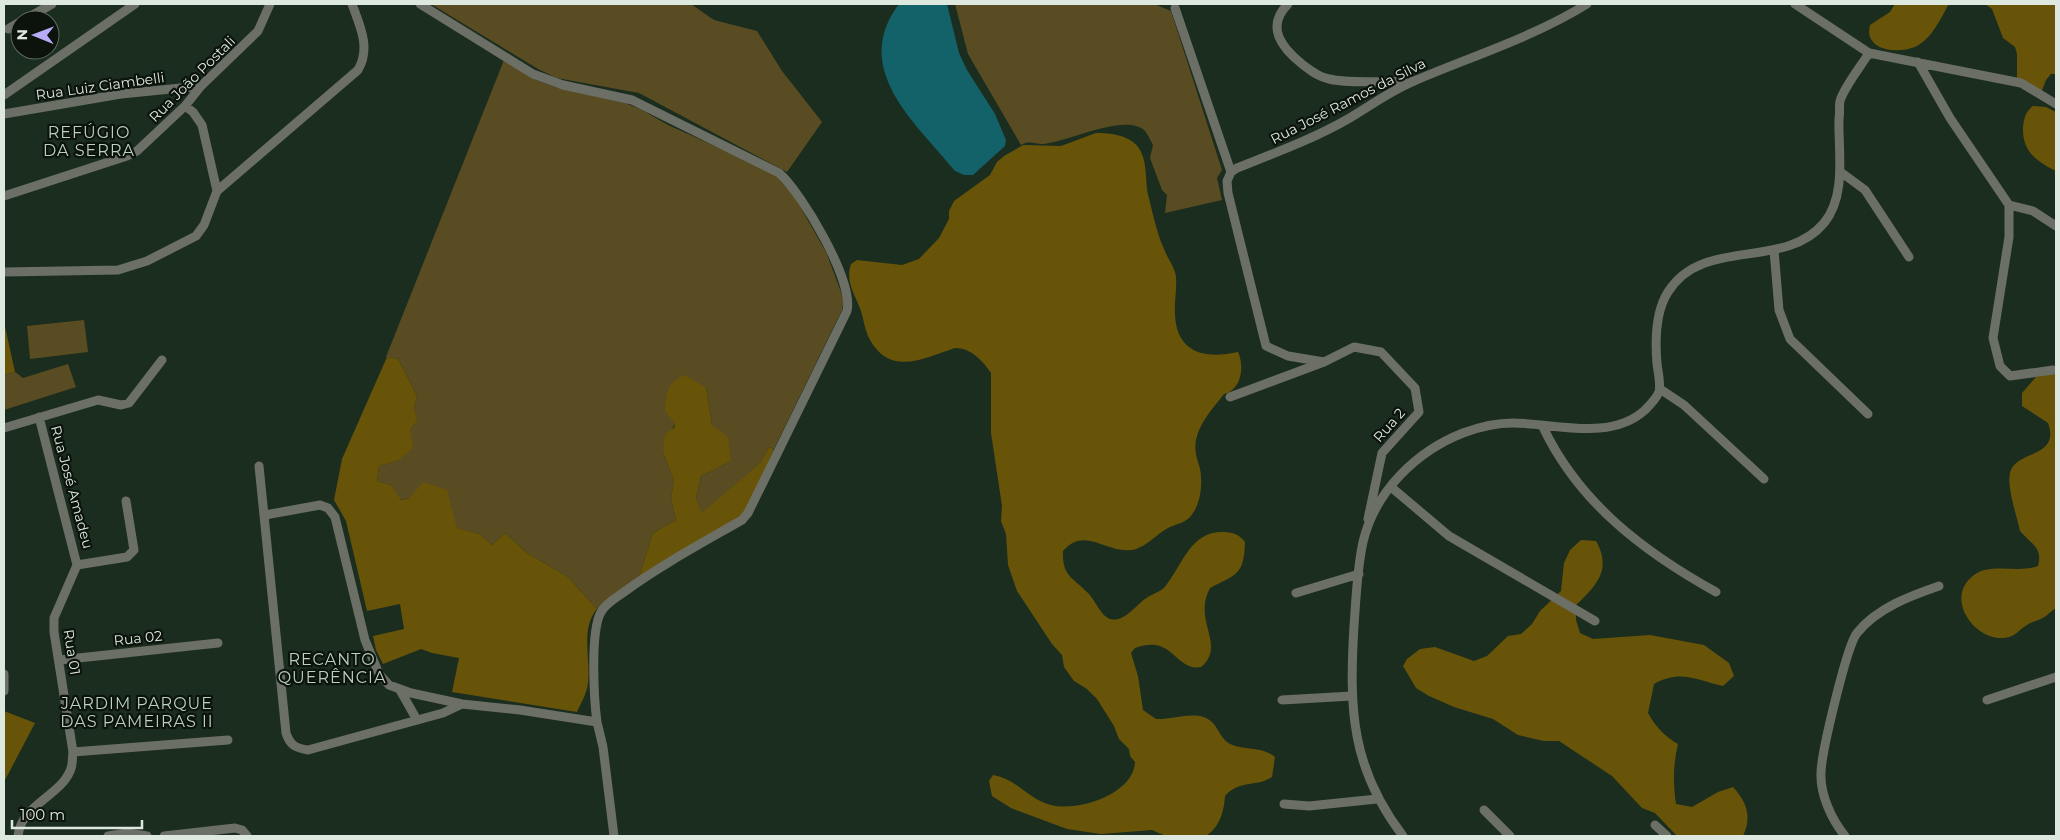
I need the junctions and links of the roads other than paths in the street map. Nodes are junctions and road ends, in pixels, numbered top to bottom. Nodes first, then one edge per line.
1 (135, 4) edge
2 (270, 4) edge
3 (352, 4) edge
4 (420, 4) edge
5 (1288, 4) edge
6 (1587, 4) edge
7 (1795, 4) edge
8 (1176, 8) dead end
9 (1869, 52) junction
10 (1918, 62) junction
11 (1412, 81) junction
12 (201, 86) junction
13 (4, 95) edge
14 (2056, 104) edge
15 (185, 106) junction
16 (4, 114) edge
17 (1231, 172) junction
18 (1842, 173) junction
19 (217, 191) junction
20 (4, 196) edge
21 (2009, 205) junction
22 (2056, 226) edge
23 (1774, 250) junction
24 (1909, 257) dead end
25 (4, 272) edge
26 (162, 360) dead end
27 (1324, 362) junction
28 (2053, 370) dead end
29 (1660, 389) junction
30 (1230, 397) dead end
31 (1868, 414) dead end
32 (39, 417) junction
33 (1543, 426) junction
34 (4, 428) edge
35 (259, 466) dead end
36 (1764, 479) dead end
37 (1390, 487) junction
38 (126, 501) dead end
39 (264, 515) junction
40 (1363, 540) junction
41 (78, 564) junction
42 (1359, 574) junction
43 (1939, 586) dead end
44 (1716, 592) dead end
45 (1296, 594) dead end
46 (1595, 621) dead end
47 (218, 642) dead end
48 (60, 660) junction
49 (4, 674) edge
50 (2056, 677) edge
51 (4, 690) edge
52 (400, 690) junction
53 (1352, 696) junction
54 (1282, 700) dead end
55 (1987, 700) dead end
56 (462, 704) junction
57 (417, 720) junction
58 (597, 722) junction
59 (228, 740) dead end
60 (73, 752) junction
61 (1377, 799) junction
62 (1284, 804) dead end
63 (1484, 810) dead end
64 (1655, 825) dead end
65 (18, 836) edge
66 (108, 836) edge
67 (147, 836) edge
68 (164, 836) edge
69 (247, 836) edge
70 (614, 836) edge
71 (1403, 836) edge
72 (1510, 836) edge
73 (1667, 836) edge
74 (1845, 836) edge

1 - 13 street
2 - 12 street, Rua João Postali
3 - 19 street
4 - 58 street
5 - 11 street
6 - 11 street, Rua José Ramos da Silva
7 - 9 street
8 - 17 street
9 - 10 street
9 - 18 street
10 - 14 street
10 - 21 street
11 - 17 street, Rua José Ramos da Silva
12 - 15 street, Rua João Postali
12 - 16 street, Rua Luiz Ciambelli
15 - 19 street
15 - 20 street, Rua João Postali
17 - 27 street
18 - 23 street
18 - 24 street
19 - 25 street
21 - 22 street
21 - 28 street
23 - 29 street
23 - 31 street
26 - 32 street
27 - 30 street, Rua 2
27 - 40 street, Rua 2
29 - 33 street
29 - 36 street
32 - 34 street
32 - 41 street, Rua José Amadeu
33 - 37 street
33 - 44 street
35 - 39 street
37 - 40 street
37 - 46 street
38 - 41 street
39 - 52 street
39 - 57 street
40 - 42 street
41 - 48 street, Rua 01
42 - 45 street
42 - 53 street
43 - 74 street
47 - 48 street, Rua 02
48 - 60 street, Rua 01
49 - 51 street
50 - 55 street
52 - 56 street
52 - 57 street
53 - 54 street
53 - 61 street
56 - 57 street
56 - 58 street
58 - 70 street
59 - 60 street
60 - 65 street, Rua 01
61 - 62 street
61 - 71 street
63 - 72 street
64 - 73 street
66 - 67 street
68 - 69 street

